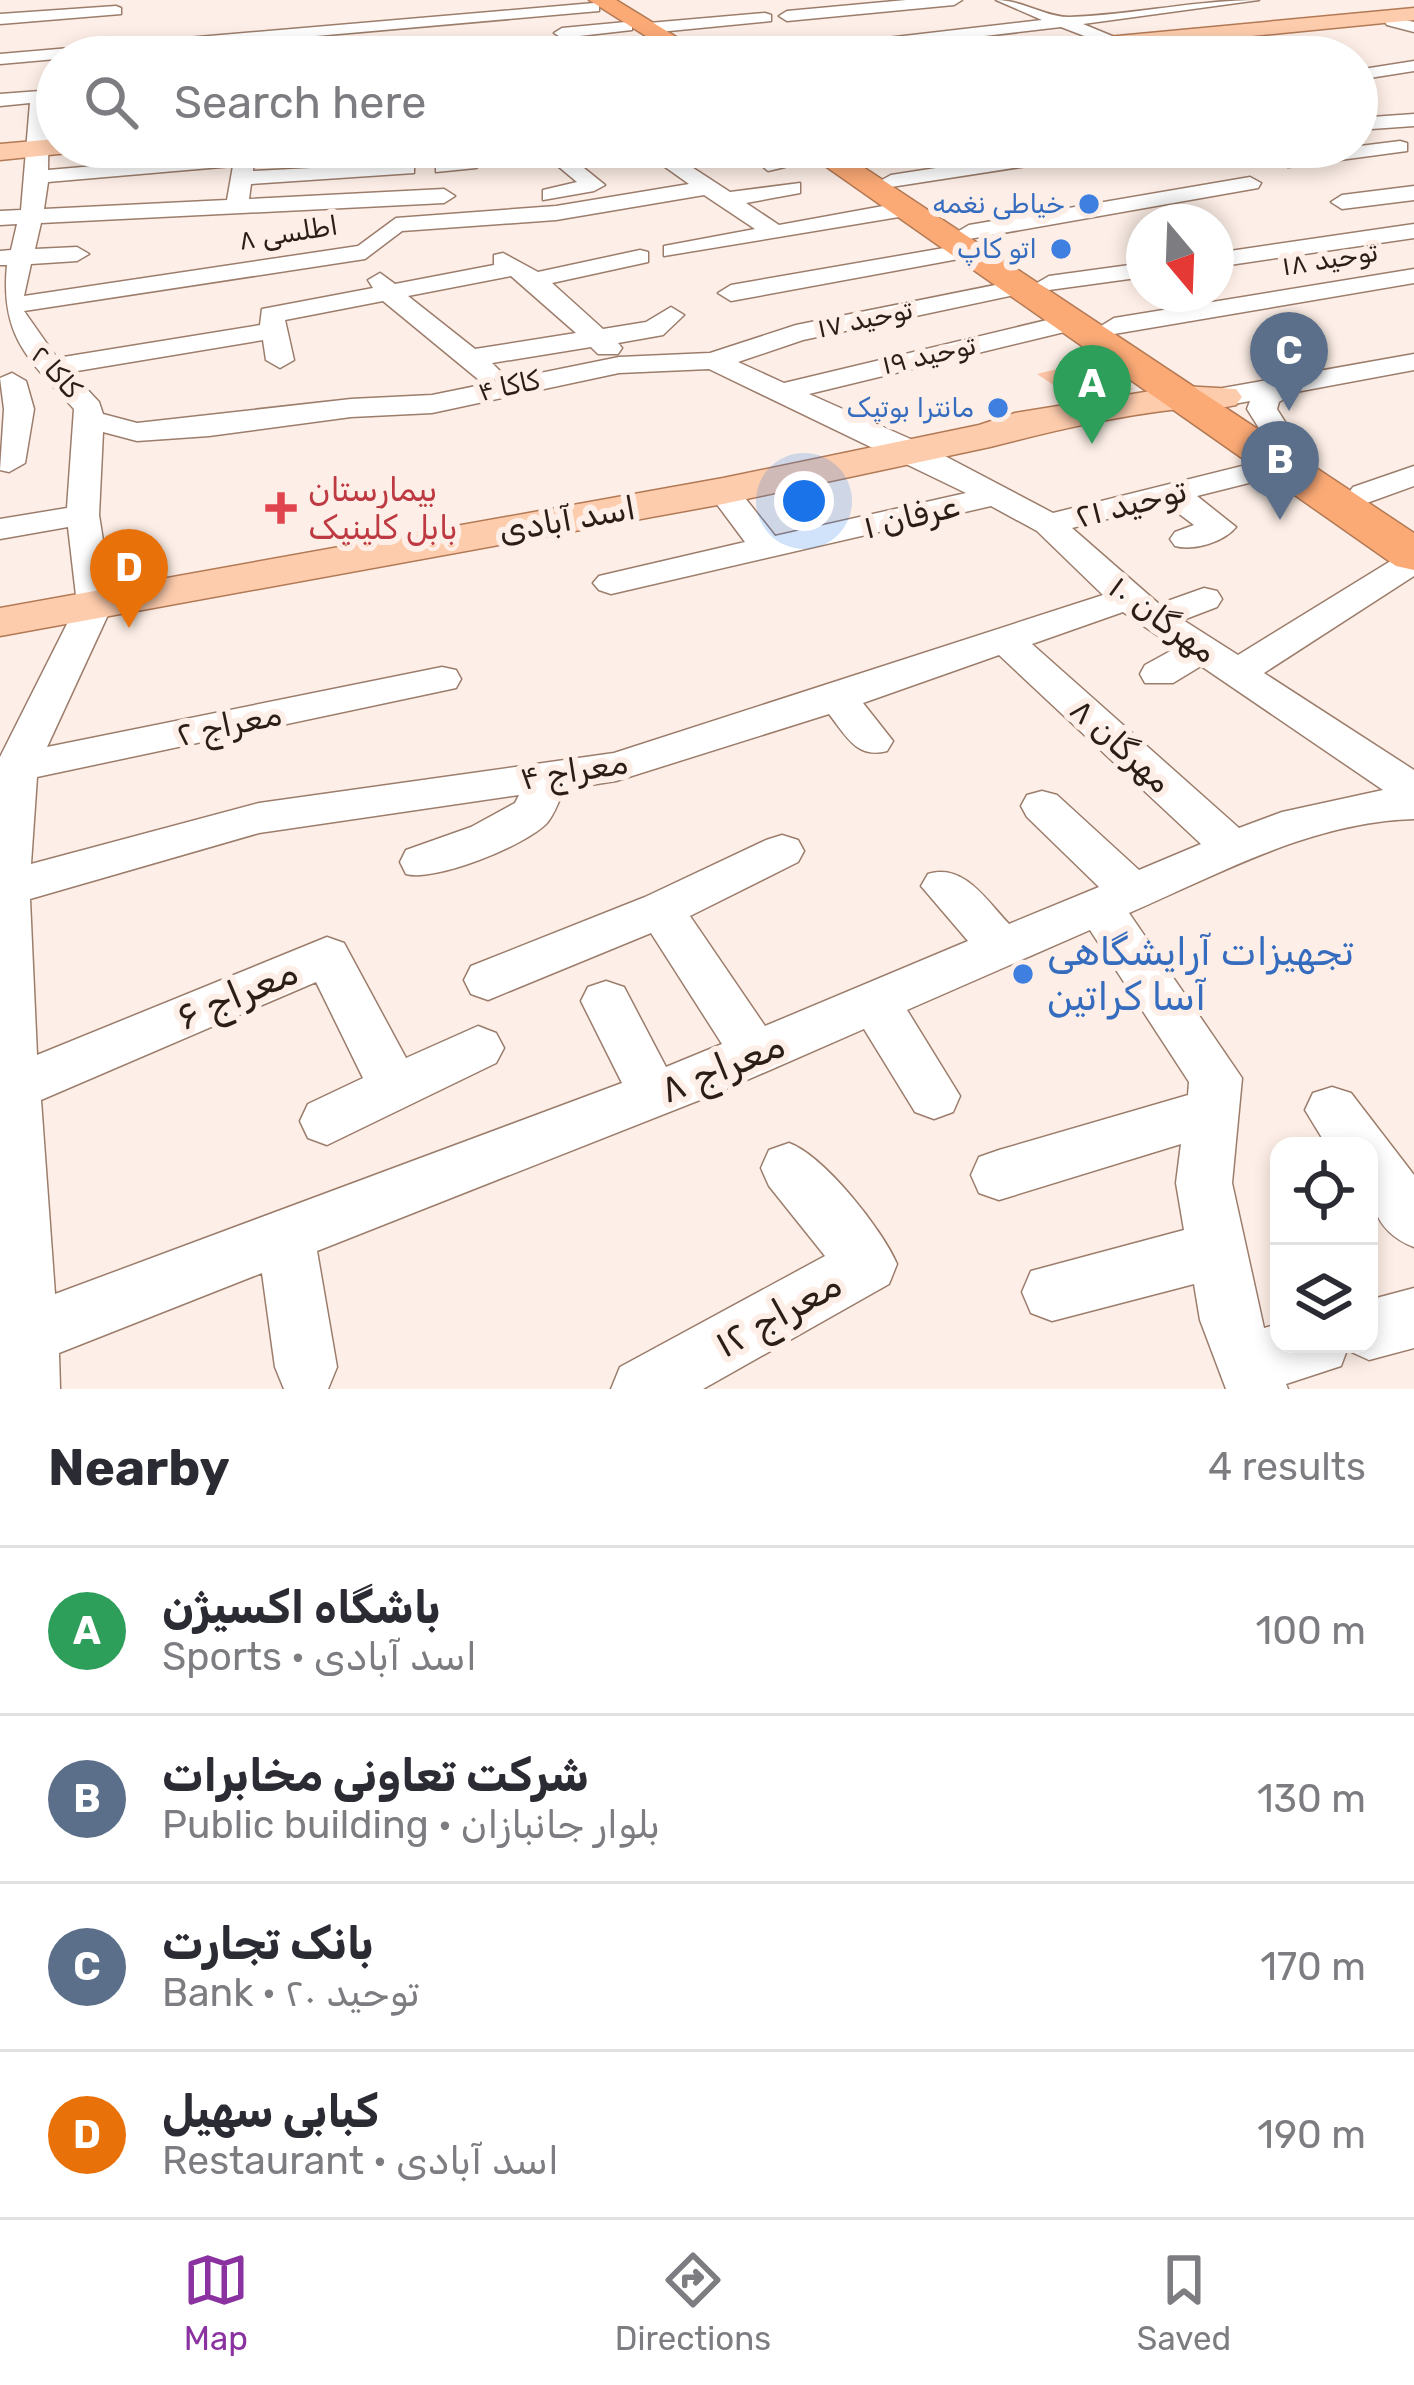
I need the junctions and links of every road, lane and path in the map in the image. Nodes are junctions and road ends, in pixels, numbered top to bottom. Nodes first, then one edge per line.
1 (477, 0) edge
2 (739, 0) edge
3 (954, 0) edge
4 (1251, 0) edge
5 (887, 3) edge
6 (539, 6) edge
7 (0, 7) edge
8 (335, 8) dead end
9 (1005, 8) edge
10 (117, 10) edge
11 (616, 10) edge
12 (820, 13) junction
13 (495, 16) junction
14 (788, 16) dead end
15 (0, 19) edge
16 (1409, 20) edge
17 (1057, 21) junction
18 (424, 22) junction
19 (842, 22) dead end
20 (346, 29) junction
21 (82, 30) dead end
22 (44, 32) junction
23 (0, 35) edge
24 (533, 35) dead end
25 (40, 36) edge
26 (268, 36) edge
27 (435, 36) edge
28 (659, 36) edge
29 (954, 36) edge
30 (962, 36) edge
31 (1095, 36) edge
32 (1223, 36) edge
33 (19, 58) edge
34 (1414, 66) edge
35 (1378, 72) edge
36 (1378, 79) edge
37 (1414, 89) edge
38 (36, 97) edge
39 (0, 100) edge
40 (36, 104) edge
41 (36, 105) edge
42 (0, 116) edge
43 (1414, 120) edge
44 (1378, 123) edge
45 (1378, 136) edge
46 (0, 149) edge
47 (1407, 150) edge
48 (36, 159) edge
49 (38, 168) edge
50 (243, 168) joint
51 (569, 168) edge
52 (850, 168) edge
53 (865, 168) edge
54 (1018, 168) edge
55 (407, 169) dead end
56 (684, 169) joint
57 (643, 177) dead end
58 (1250, 183) dead end
59 (156, 185) dead end
60 (793, 188) dead end
61 (720, 193) junction
62 (1414, 193) edge
63 (467, 195) dead end
64 (898, 195) junction
65 (1342, 202) dead end
66 (238, 206) junction
67 (150, 211) junction
68 (31, 217) junction
69 (0, 218) edge
70 (513, 218) junction
71 (1414, 231) edge
72 (775, 232) junction
73 (968, 241) junction
74 (671, 251) dead end
75 (76, 254) dead end
76 (640, 257) dead end
77 (1234, 257) edge
78 (10, 258) edge
79 (517, 269) junction
80 (1126, 272) edge
81 (1414, 276) edge
82 (1035, 285) junction
83 (385, 287) junction
84 (731, 292) dead end
85 (126, 314) dead end
86 (273, 322) junction
87 (1072, 322) junction
88 (26, 334) edge
89 (600, 336) junction
90 (675, 339) junction
91 (1122, 344) junction
92 (470, 358) junction
93 (280, 360) dead end
94 (713, 361) junction
95 (1412, 363) edge
96 (619, 365) junction
97 (410, 377) dead end
98 (6, 382) edge
99 (1288, 385) junction
100 (504, 387) junction
101 (786, 391) junction
102 (1202, 401) junction
103 (432, 404) junction
104 (88, 419) junction
105 (1091, 420) junction
106 (1270, 448) junction
107 (913, 452) junction
108 (9, 463) dead end
109 (1414, 475) edge
110 (723, 491) junction
111 (1172, 493) junction
112 (1364, 494) junction
113 (999, 495) junction
114 (83, 515) junction
115 (1414, 527) edge
116 (0, 529) edge
117 (1042, 533) junction
118 (1187, 539) dead end
119 (768, 550) junction
120 (1414, 558) edge
121 (610, 583) dead end
122 (1204, 599) dead end
123 (95, 604) junction
124 (1141, 609) junction
125 (0, 622) edge
126 (1007, 641) junction
127 (1202, 649) junction
128 (1237, 673) junction
129 (1160, 674) dead end
130 (442, 679) dead end
131 (837, 698) junction
132 (872, 741) dead end
133 (8, 770) edge
134 (550, 776) junction
135 (1414, 790) edge
136 (1414, 805) edge
137 (1042, 806) dead end
138 (1234, 849) junction
139 (782, 851) dead end
140 (422, 862) dead end
141 (944, 886) dead end
142 (4, 889) edge
143 (1116, 899) junction
144 (661, 910) junction
145 (1003, 948) junction
146 (488, 980) dead end
147 (3, 992) edge
148 (606, 1001) dead end
149 (874, 1003) junction
150 (478, 1048) dead end
151 (755, 1054) junction
152 (393, 1085) junction
153 (7, 1092) edge
154 (654, 1095) junction
155 (934, 1096) dead end
156 (1210, 1112) junction
157 (327, 1121) dead end
158 (788, 1168) dead end
159 (1378, 1172) edge
160 (1000, 1175) dead end
161 (10, 1178) edge
162 (1414, 1220) edge
163 (286, 1236) junction
164 (12, 1243) edge
165 (1217, 1250) junction
166 (1052, 1292) dead end
167 (1414, 1318) edge
168 (1378, 1328) edge
169 (28, 1335) junction
170 (1299, 1353) edge
171 (306, 1367) dead end
172 (1252, 1376) edge
173 (29, 1389) edge
174 (642, 1389) edge

1 - 13 street
2 - 11 street
3 - 5 street
4 - 17 street
5 - 12 street
5 - 29 street
6 - 11 street
6 - 13 street
7 - 10 street
8 - 20 street
9 - 17 street
10 - 15 street
11 - 24 street
11 - 28 highway
12 - 14 street
12 - 19 street
13 - 18 street
16 - 32 main road
17 - 30 street
17 - 31 street
18 - 20 street
18 - 27 street
20 - 26 street
21 - 22 street
22 - 23 street
22 - 25 street
33 - 38 street
34 - 35 street
36 - 37 street
39 - 40 street
41 - 42 street
43 - 44 street
45 - 47 street
46 - 48 main road
49 - 68 street, کاکا ۲
50 - 55 street
50 - 66 street
51 - 70 street
52 - 64 highway
53 - 64 highway
54 - 64 street
56 - 57 street
56 - 61 street
58 - 73 street
59 - 67 street
60 - 61 street, اطلسی ۸
61 - 70 street, اطلسی ۸
61 - 72 street
62 - 65 street
63 - 66 street
64 - 72 street
64 - 73 highway
66 - 67 street
67 - 68 street
68 - 69 street
68 - 78 street, کاکا ۲
70 - 88 street, اطلسی ۸
71 - 77 street
72 - 74 street
73 - 82 highway
73 - 84 street
75 - 78 street
76 - 79 street
78 - 88 street, کاکا ۲
79 - 83 street
79 - 89 street
80 - 82 street, توحید ۱۷
81 - 91 street, توحید ۱۸
82 - 87 highway
82 - 91 highway
82 - 94 street, توحید ۱۷
83 - 86 street
83 - 92 street
85 - 88 street
86 - 88 street
86 - 93 street
87 - 91 highway
87 - 101 street, توحید ۱۹
88 - 98 street
88 - 104 street, کاکا ۲
89 - 90 street
89 - 92 street
89 - 96 street
90 - 94 street, کاکا ۴
90 - 96 street, کاکا ۴
91 - 102 highway
91 - 105 main road
92 - 100 street
94 - 101 street, کاکا ۴
95 - 99 street
96 - 100 street, کاکا ۴
97 - 103 street
98 - 108 street
99 - 102 street
99 - 106 street
100 - 103 street, کاکا ۴
101 - 107 street, کاکا ۴
102 - 105 main road, اسد آبادی
102 - 106 highway
103 - 104 street, کاکا ۴
104 - 114 street, کاکا ۲
105 - 106 main road
105 - 107 main road, اسد آبادی
106 - 111 street, توحید ۲۱
106 - 112 highway
106 - 120 highway
107 - 110 main road, اسد آبادی
107 - 113 street, مهرگان ۱۰
109 - 112 street
110 - 119 street
110 - 123 main road, اسد آبادی
111 - 117 street, توحید ۲۱
111 - 118 street
112 - 115 highway
113 - 117 street, مهرگان ۱۰
113 - 119 street, عرفان ۱
114 - 116 street
114 - 123 street, کاکا ۲
117 - 124 street, مهرگان ۱۰
119 - 121 street, عرفان ۱
120 - 128 street
122 - 124 street, معراج ۴
123 - 125 main road, اسد آبادی
123 - 133 street
124 - 126 street, معراج ۴
124 - 127 street, مهرگان ۱۰
126 - 131 street, معراج ۴
126 - 138 street, مهرگان ۸
127 - 128 street, مهرگان ۱۰
127 - 129 street
128 - 135 street, مهرگان ۱۰
130 - 133 street, معراج ۲
131 - 132 street
131 - 134 street, معراج ۴
133 - 142 street
134 - 140 street
134 - 142 street, معراج ۴
136 - 138 street, معراج ۸
137 - 143 street
138 - 143 street, معراج ۸
139 - 144 street
141 - 145 street
142 - 147 street
143 - 145 street, معراج ۸
143 - 156 street
144 - 146 street
144 - 151 street
145 - 149 street, معراج ۸
147 - 153 street
148 - 154 street
149 - 151 street, معراج ۸
149 - 155 street
150 - 152 street
151 - 154 street, معراج ۸
152 - 153 street, معراج ۶
152 - 157 street
153 - 161 street
154 - 163 street, معراج ۸
156 - 160 street
156 - 165 street
158 - 174 street, معراج ۱۲
159 - 162 street
161 - 164 street
163 - 169 street, معراج ۸
163 - 171 street
164 - 169 street
165 - 166 street
165 - 172 street
167 - 168 street
169 - 173 street
170 - 172 street

